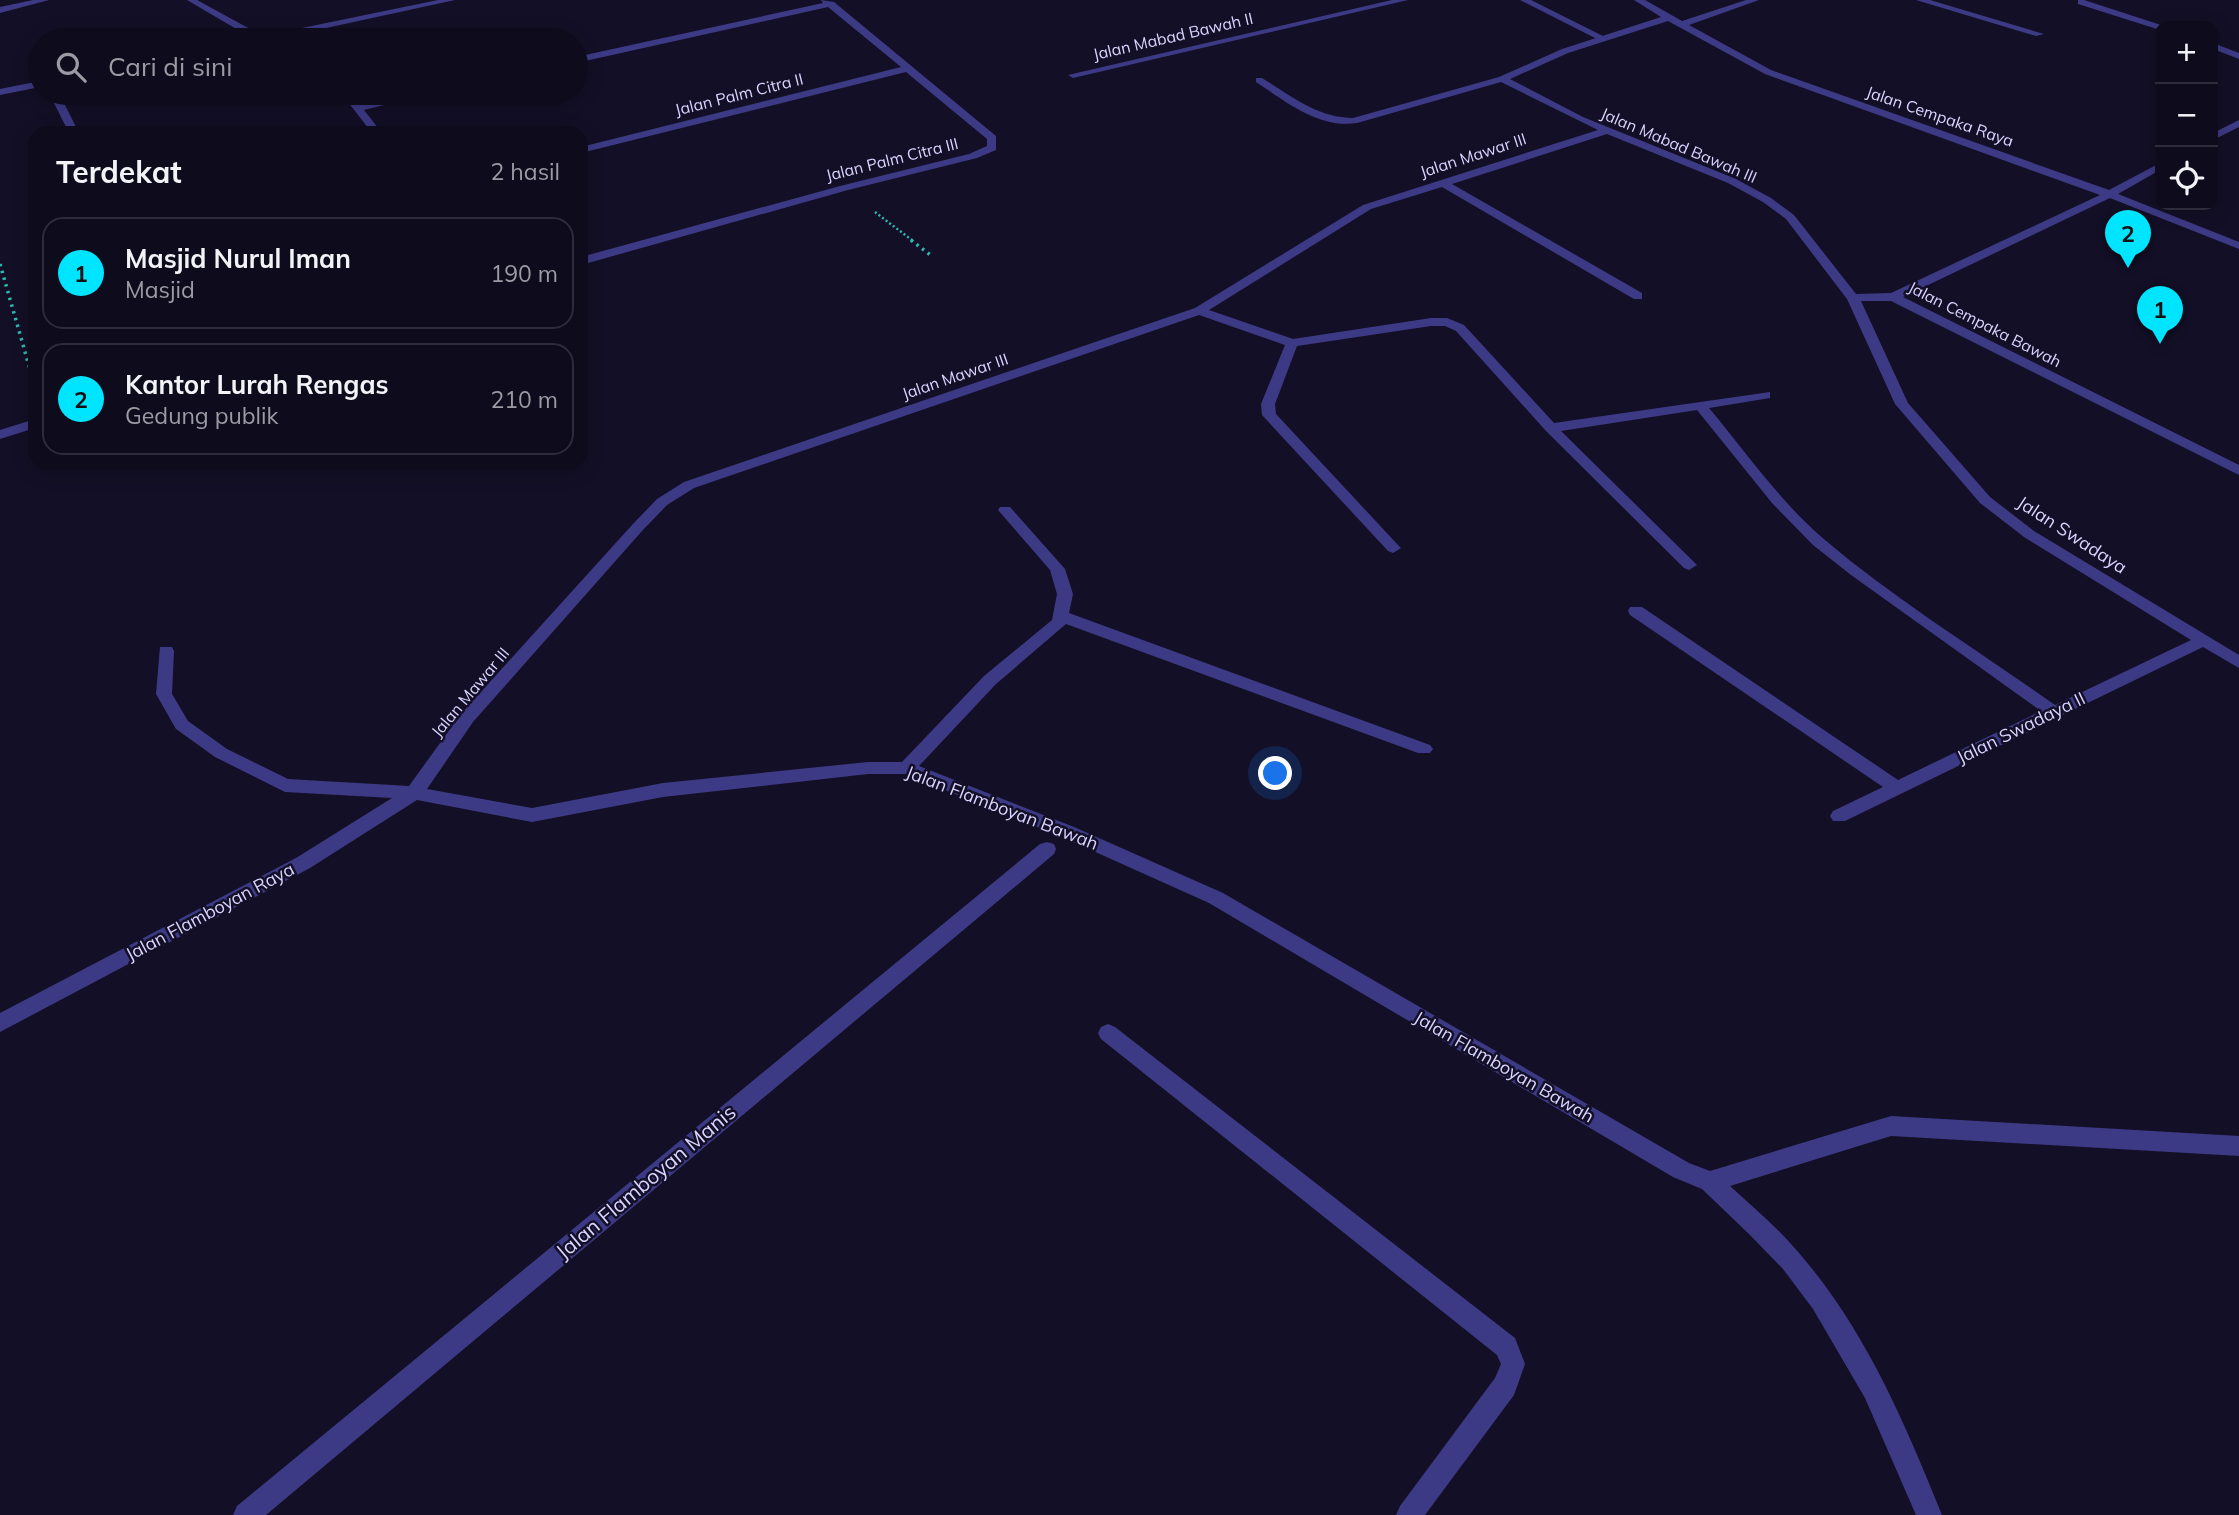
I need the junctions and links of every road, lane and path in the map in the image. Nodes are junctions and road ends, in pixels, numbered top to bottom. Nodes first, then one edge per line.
1 (46, 0) edge
2 (191, 0) edge
3 (451, 0) edge
4 (1342, 0) edge
5 (1404, 0) edge
6 (1524, 0) edge
7 (1638, 0) edge
8 (1755, 0) edge
9 (1920, 0) edge
10 (828, 2) edge
11 (2081, 2) dead end
12 (0, 10) edge
13 (1355, 10) junction
14 (1670, 17) junction
15 (1683, 24) junction
16 (2155, 25) edge
17 (240, 28) edge
18 (336, 28) edge
19 (2039, 34) dead end
20 (1602, 38) junction
21 (2218, 48) edge
22 (2239, 56) edge
23 (588, 57) edge
24 (905, 69) junction
25 (1073, 75) dead end
26 (1502, 79) junction
27 (1259, 80) dead end
28 (28, 86) edge
29 (0, 92) edge
30 (60, 105) edge
31 (355, 105) edge
32 (371, 105) edge
33 (357, 108) junction
34 (2239, 123) edge
35 (70, 126) edge
36 (371, 126) edge
37 (1606, 131) junction
38 (2218, 134) edge
39 (588, 148) edge
40 (2155, 169) edge
41 (1443, 183) junction
42 (844, 188) junction
43 (2110, 194) junction
44 (2239, 246) edge
45 (933, 257) dead end
46 (588, 259) edge
47 (0, 264) edge
48 (1638, 296) dead end
49 (1893, 297) junction
50 (1853, 298) junction
51 (1199, 311) junction
52 (1292, 344) junction
53 (28, 362) edge
54 (1765, 395) dead end
55 (1700, 405) junction
56 (28, 425) edge
57 (1551, 428) junction
58 (0, 435) edge
59 (2239, 471) edge
60 (1004, 510) dead end
61 (1393, 548) dead end
62 (1689, 565) dead end
63 (1636, 611) dead end
64 (1060, 616) junction
65 (2204, 640) junction
66 (166, 651) dead end
67 (2239, 662) edge
68 (2054, 712) junction
69 (1424, 749) dead end
70 (906, 768) junction
71 (1897, 788) junction
72 (414, 793) junction
73 (1839, 816) dead end
74 (1047, 849) dead end
75 (0, 1023) edge
76 (1108, 1033) dead end
77 (2239, 1146) edge
78 (1710, 1182) junction
79 (246, 1515) edge
80 (1409, 1515) edge
81 (1929, 1515) edge

1 - 12 street
2 - 17 street
3 - 18 street
4 - 13 street
5 - 13 street, Jalan Mabad Bawah II
6 - 20 street
7 - 14 street, Jalan Cempaka Raya
8 - 15 street
9 - 19 street
10 - 23 street
10 - 24 street, Jalan Palm Citra III
11 - 16 street
13 - 25 street, Jalan Mabad Bawah II
14 - 15 street, Jalan Cempaka Raya
14 - 20 street
15 - 43 street, Jalan Cempaka Raya
20 - 26 street
21 - 22 street
24 - 39 street, Jalan Palm Citra II
24 - 42 street, Jalan Palm Citra III
26 - 27 street
26 - 37 street, Jalan Mabad Bawah III
28 - 29 street
30 - 35 street
31 - 33 street
32 - 33 street
33 - 36 street
34 - 38 street
37 - 41 street, Jalan Mawar III
37 - 50 street, Jalan Mabad Bawah III
40 - 43 street, Jalan Cempaka Bawah
41 - 48 street
41 - 51 street, Jalan Mawar III
42 - 45 path
42 - 46 street, Jalan Palm Citra III
43 - 44 street, Jalan Cempaka Raya
43 - 49 street, Jalan Cempaka Bawah
47 - 53 path
49 - 50 street
49 - 59 street, Jalan Cempaka Bawah
50 - 65 street, Jalan Swadaya
51 - 52 street
51 - 72 street, Jalan Mawar III
52 - 57 street
52 - 61 street
54 - 55 street
55 - 57 street
55 - 68 street
56 - 58 street
57 - 62 street
60 - 64 street
63 - 71 street
64 - 69 street
64 - 70 street
65 - 67 street, Jalan Swadaya
65 - 68 street, Jalan Swadaya II
66 - 72 street, Jalan Flamboyan Bawah
68 - 71 street, Jalan Swadaya II
70 - 72 street, Jalan Flamboyan Bawah
70 - 78 street, Jalan Flamboyan Bawah
71 - 73 street, Jalan Swadaya II
72 - 75 street, Jalan Flamboyan Raya
74 - 79 street, Jalan Flamboyan Manis
76 - 80 street
77 - 78 street
78 - 81 street, Jalan Flamboyan Bawah

